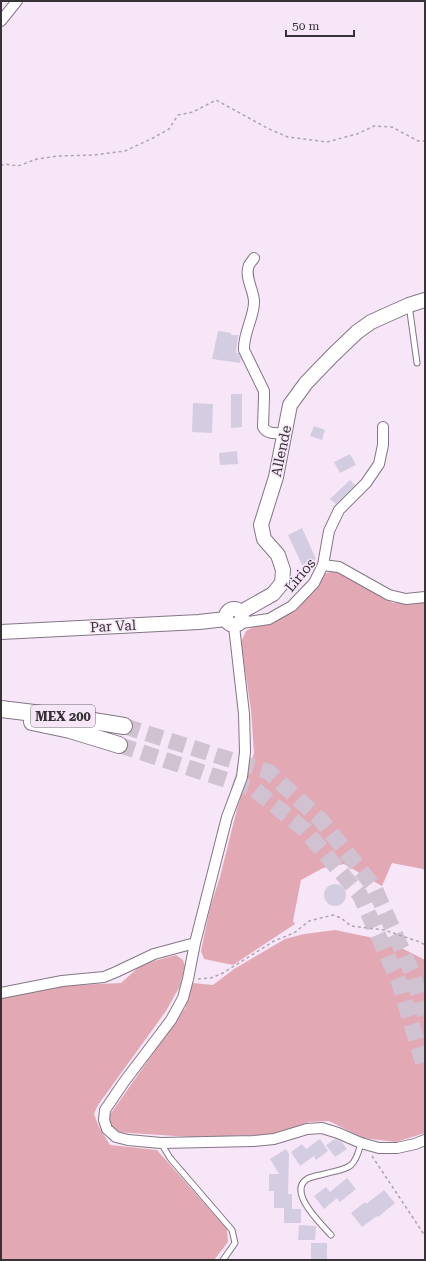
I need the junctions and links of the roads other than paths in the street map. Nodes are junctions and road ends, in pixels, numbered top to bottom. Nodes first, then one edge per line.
1 (17, 1) edge
2 (1, 21) edge
3 (254, 258) dead end
4 (425, 300) edge
5 (425, 310) edge
6 (404, 312) junction
7 (417, 362) dead end
8 (383, 427) dead end
9 (284, 433) junction
10 (323, 565) junction
11 (425, 597) edge
12 (235, 620) junction
13 (1, 632) edge
14 (1, 709) edge
15 (1, 716) edge
16 (124, 726) tunnel mouth
17 (119, 745) tunnel mouth
18 (195, 943) junction
19 (1, 993) edge
20 (425, 1140) edge
21 (161, 1143) junction
22 (362, 1143) junction
23 (331, 1235) dead end
24 (222, 1260) edge

1 - 2 street
3 - 9 street
4 - 6 street
5 - 6 street
6 - 7 lane
6 - 9 street, Allende
8 - 10 street
9 - 12 street, Allende
10 - 11 street, Lirios
10 - 12 street, Lirios
12 - 13 street, Par Val
12 - 18 street
14 - 16 main road, MEX 200
15 - 17 main road, MEX 200
18 - 19 street
18 - 21 street
20 - 22 street
21 - 22 street
21 - 24 lane
22 - 23 lane

